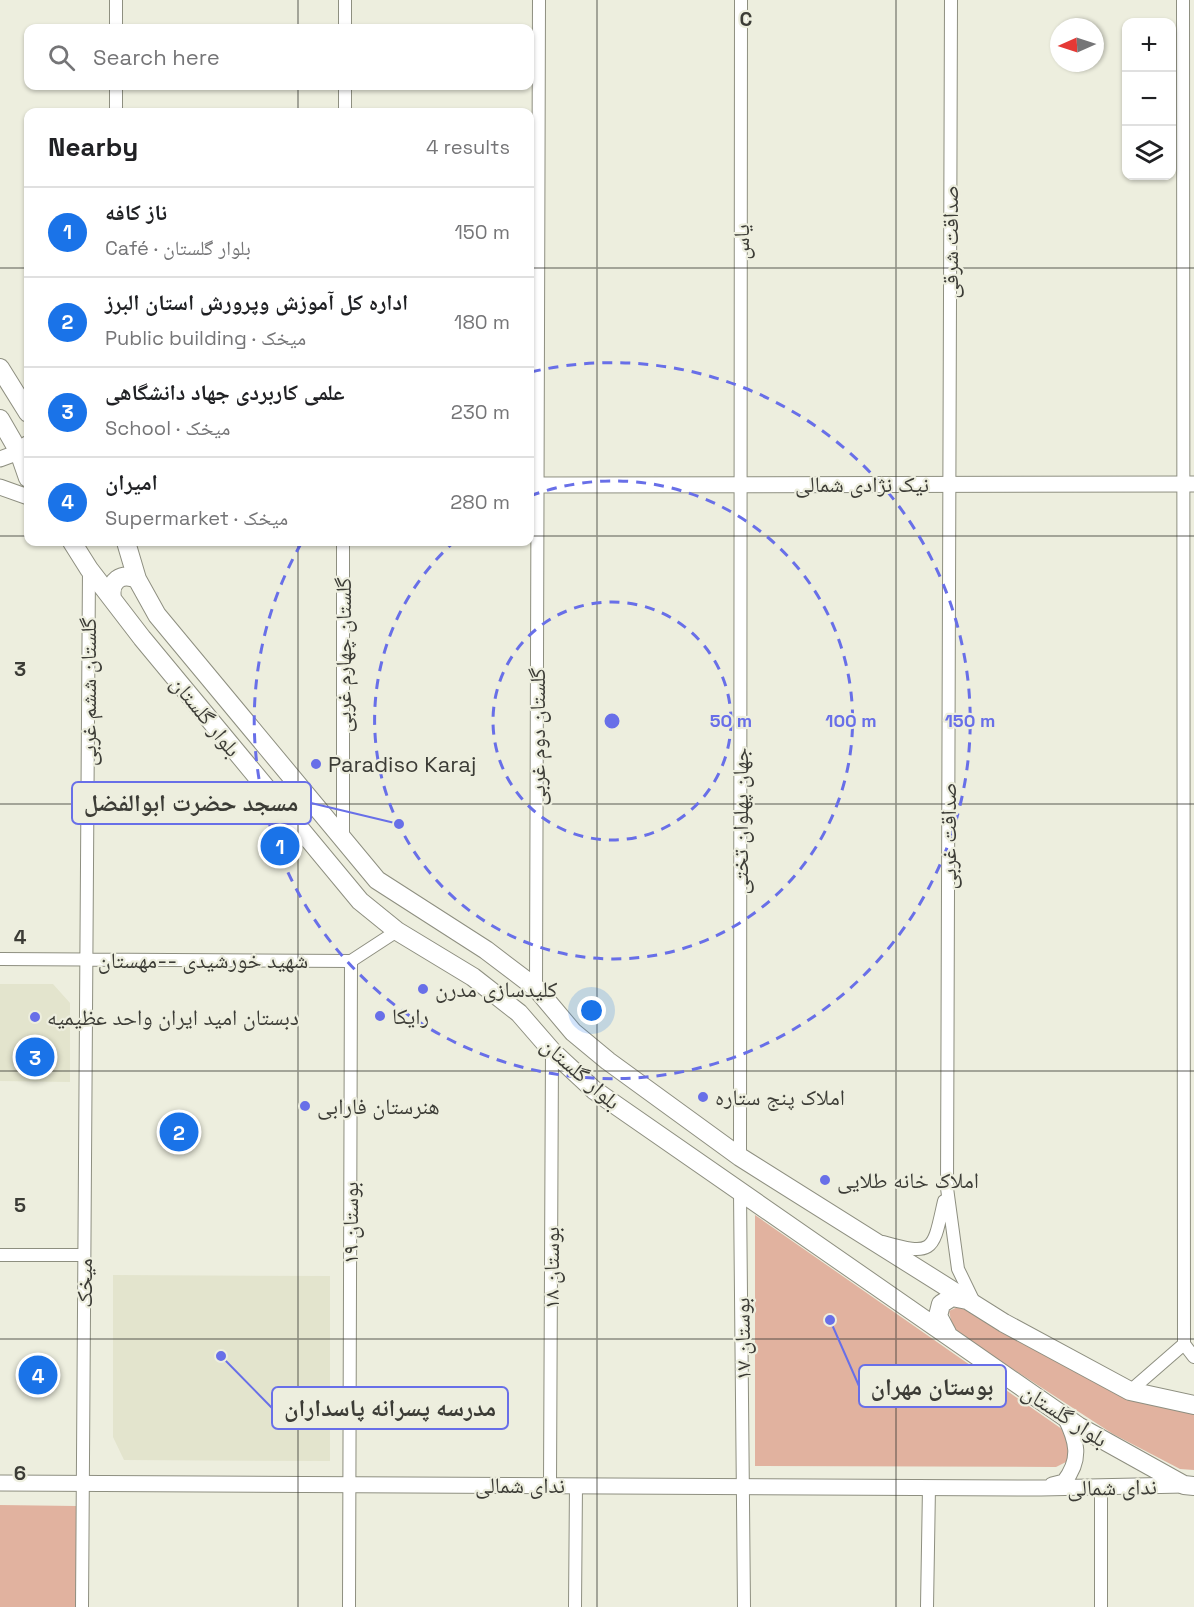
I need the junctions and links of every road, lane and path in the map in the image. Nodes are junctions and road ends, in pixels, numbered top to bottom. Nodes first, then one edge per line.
1 (116, 0) edge
2 (345, 0) edge
3 (540, 0) edge
4 (741, 0) edge
5 (951, 0) edge
6 (1184, 0) edge
7 (116, 24) edge
8 (345, 24) edge
9 (116, 90) edge
10 (345, 90) edge
11 (116, 108) edge
12 (345, 108) edge
13 (0, 368) edge
14 (24, 407) edge
15 (0, 419) edge
16 (24, 448) edge
17 (0, 459) edge
18 (950, 484) junction
19 (1189, 484) edge
20 (534, 485) edge
21 (741, 485) junction
22 (0, 487) edge
23 (24, 496) edge
24 (75, 546) edge
25 (127, 546) edge
26 (343, 546) edge
27 (89, 569) junction
28 (137, 579) junction
29 (112, 598) junction
30 (342, 840) junction
31 (397, 931) junction
32 (0, 959) edge
33 (86, 960) junction
34 (351, 961) junction
35 (536, 988) junction
36 (552, 1051) junction
37 (740, 1157) junction
38 (947, 1188) junction
39 (741, 1192) junction
40 (867, 1237) junction
41 (0, 1255) edge
42 (84, 1255) junction
43 (971, 1303) junction
44 (949, 1336) junction
45 (1184, 1344) junction
46 (1194, 1357) edge
47 (1130, 1391) junction
48 (1194, 1405) edge
49 (1065, 1417) junction
50 (0, 1483) edge
51 (83, 1483) junction
52 (349, 1484) junction
53 (550, 1485) junction
54 (576, 1485) junction
55 (743, 1486) junction
56 (1189, 1486) edge
57 (928, 1487) junction
58 (1101, 1487) junction
59 (1041, 1488) junction
60 (82, 1607) edge
61 (349, 1607) edge
62 (575, 1607) edge
63 (744, 1607) edge
64 (927, 1607) edge
65 (1101, 1607) edge

1 - 7 street
2 - 8 street
3 - 20 street, گلستان دوم غربی
4 - 21 street, یاس
5 - 18 street, صداقت شرقی
6 - 19 street
9 - 11 street
10 - 12 street
13 - 14 main road
15 - 16 main road
16 - 17 street
18 - 19 street, نیک نژادی شمالی
18 - 21 street, نیک نژادی شمالی
18 - 38 street, صداقت غربی
19 - 45 street
20 - 21 street, نیک نژادی شمالی
20 - 35 street, گلستان دوم غربی
21 - 37 street, جهان پهلوان تختی
22 - 23 street
24 - 27 main road, بلوار گلستان
25 - 28 main road, بلوار گلستان
26 - 30 street, گلستان چهارم غربی
27 - 29 main road, بلوار گلستان
27 - 33 street, گلستان ششم غربی
28 - 29 main road
28 - 30 main road, بلوار گلستان
29 - 31 main road, بلوار گلستان
30 - 35 main road, بلوار گلستان
31 - 34 street
31 - 36 main road, بلوار گلستان
32 - 33 street, شهید خورشیدی --مهستان
33 - 34 street, شهید خورشیدی --مهستان
33 - 42 street, میخک
34 - 52 street, بوستان ۱۹
35 - 37 main road, بلوار گلستان
36 - 39 main road, بلوار گلستان
36 - 53 street, بوستان ۱۸
37 - 40 main road, بلوار گلستان
38 - 40 street, صداقت غربی
38 - 43 street, صداقت غربی
39 - 44 main road, بلوار گلستان
39 - 55 street, بوستان ۱۷
40 - 43 main road, بلوار گلستان
41 - 42 street
42 - 51 street, میخک
43 - 44 main road
43 - 47 main road, بلوار گلستان
44 - 49 main road, بلوار گلستان
45 - 46 street
45 - 47 street
47 - 48 main road, بلوار گلستان
49 - 56 main road, بلوار گلستان
49 - 59 street, ندای شمالی
50 - 51 street, ندای شمالی
51 - 52 street, ندای شمالی
51 - 60 street, میخک
52 - 53 street, ندای شمالی
52 - 61 street, بوستان ۱۹
53 - 54 street, ندای شمالی
54 - 55 street, ندای شمالی
54 - 62 street
55 - 57 street, ندای شمالی
55 - 63 street, بوستان ۱۷
56 - 58 street, ندای شمالی
57 - 59 street, ندای شمالی
57 - 64 street
58 - 59 street, ندای شمالی
58 - 65 street

